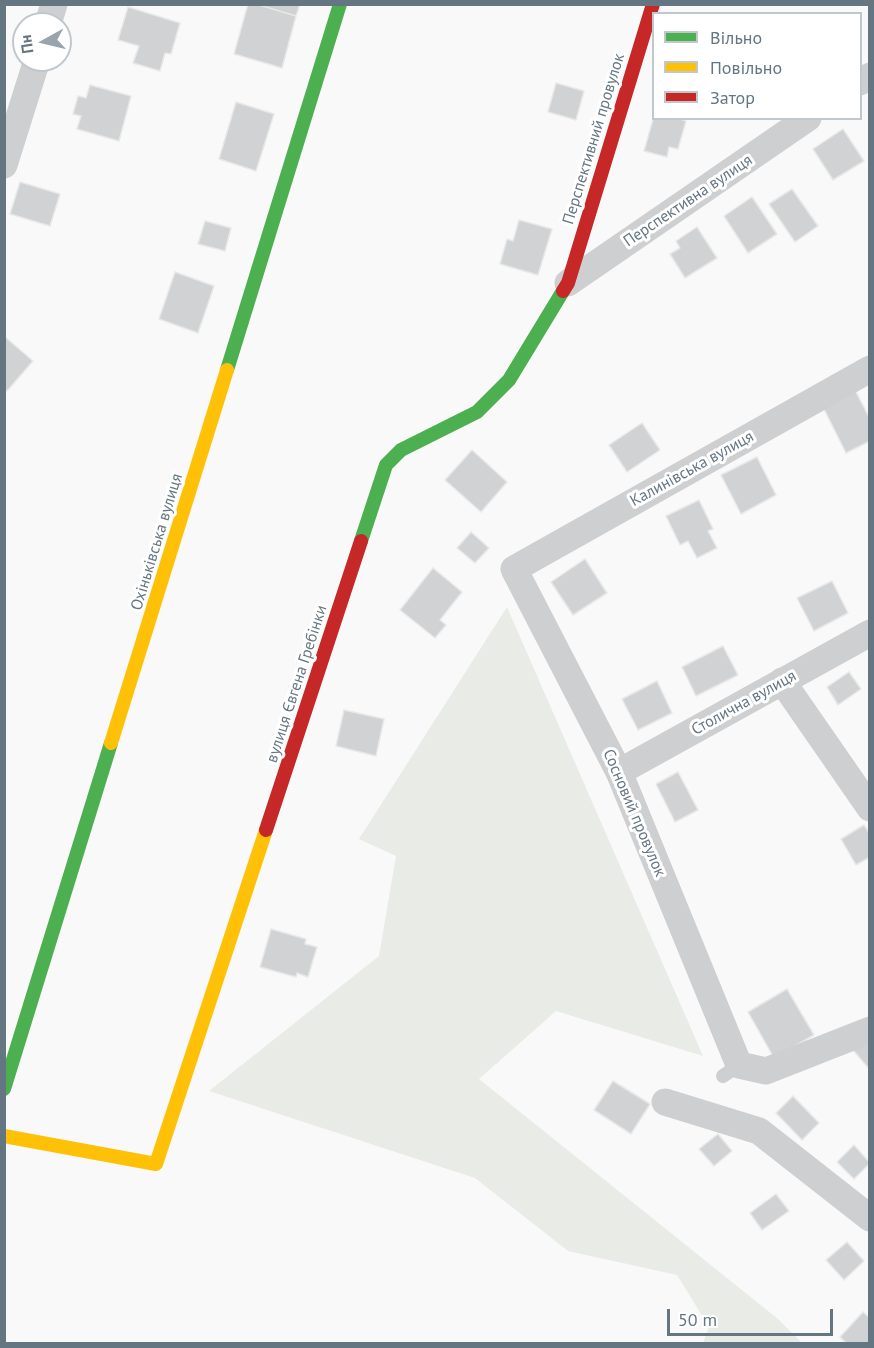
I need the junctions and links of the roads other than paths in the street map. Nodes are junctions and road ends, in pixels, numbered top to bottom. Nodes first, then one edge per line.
1 (340, 4) edge
2 (653, 4) edge
3 (33, 72) edge
4 (805, 120) edge
5 (4, 165) edge
6 (567, 283) junction
7 (870, 369) edge
8 (514, 569) joint
9 (870, 633) edge
10 (782, 681) junction
11 (619, 772) junction
12 (870, 808) edge
13 (870, 1030) edge
14 (4, 1089) edge
15 (665, 1102) dead end
16 (4, 1136) edge
17 (870, 1218) edge

1 - 14 street, Охіньківська вулиця
2 - 6 street, Перспективний провулок
3 - 5 street
4 - 6 street, Перспективна вулиця
6 - 16 street, вулиця Євгена Гребінки
7 - 8 street, Калинівська вулиця
8 - 11 street, Сосновий провулок
9 - 10 street, Столична вулиця
10 - 11 street, Столична вулиця
10 - 12 street
11 - 13 street, Сосновий провулок
15 - 17 street

